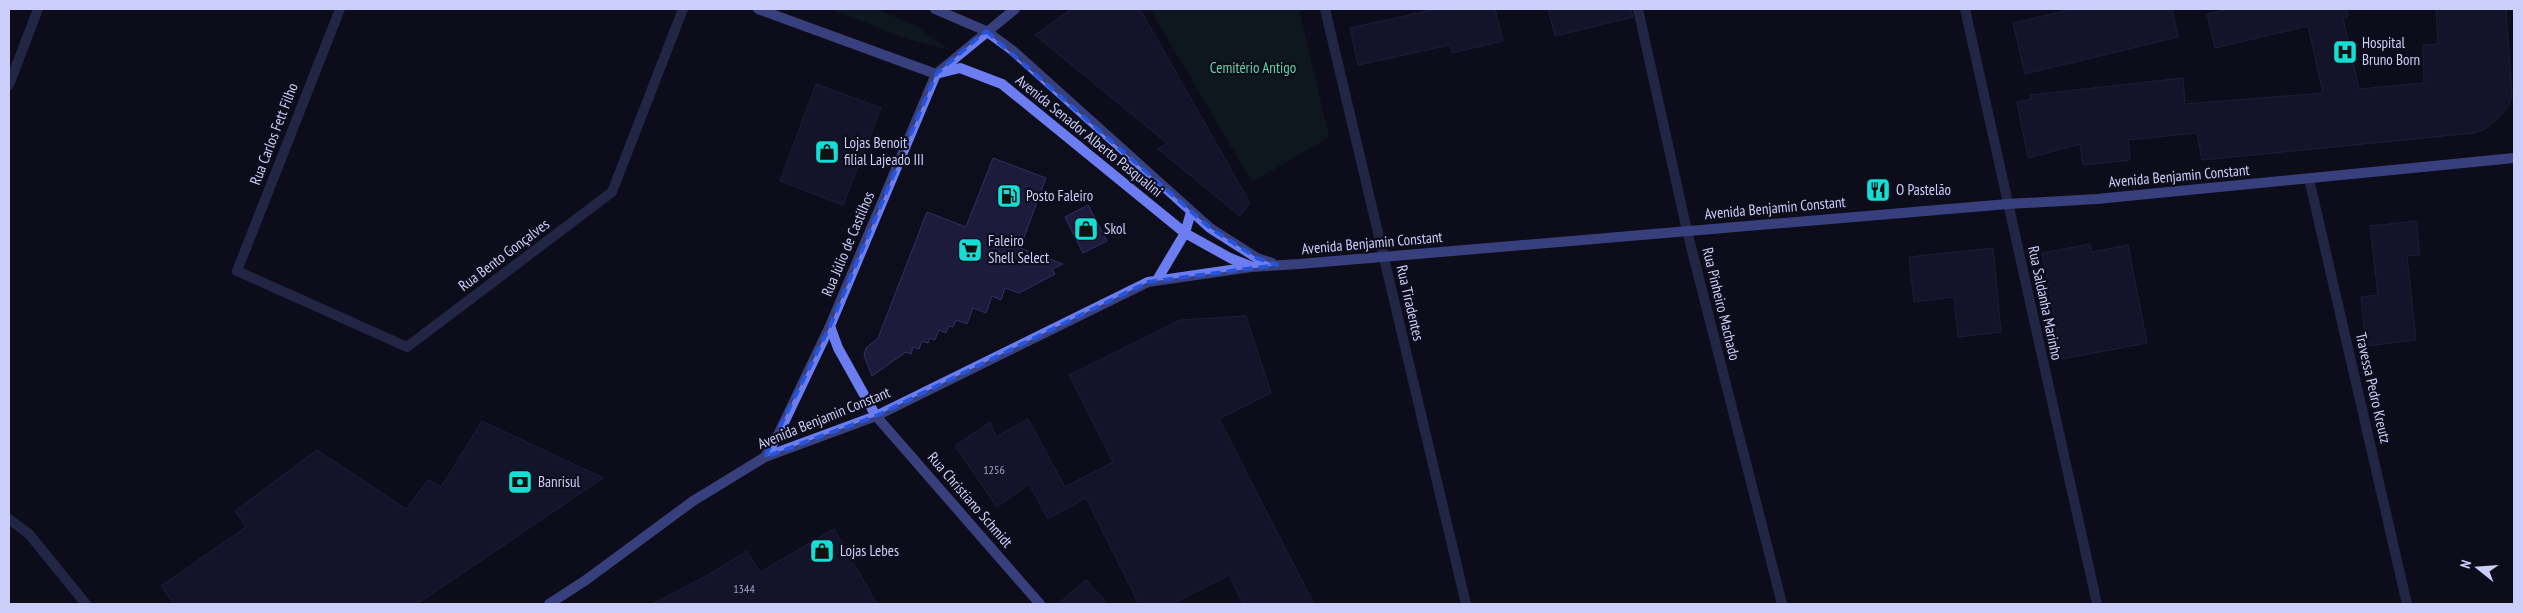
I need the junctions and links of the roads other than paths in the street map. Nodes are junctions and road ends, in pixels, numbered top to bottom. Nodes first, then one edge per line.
1 (38, 9) edge
2 (340, 9) edge
3 (683, 9) edge
4 (758, 9) edge
5 (935, 9) edge
6 (1015, 9) edge
7 (1325, 9) edge
8 (1638, 9) edge
9 (1965, 9) edge
10 (986, 30) junction
11 (936, 74) junction
12 (9, 85) edge
13 (2514, 158) edge
14 (2309, 179) junction
15 (2008, 204) junction
16 (1191, 212) junction
17 (1210, 228) joint
18 (1688, 231) junction
19 (1185, 233) junction
20 (1383, 256) junction
21 (1277, 265) junction
22 (1251, 266) junction
23 (237, 271) joint
24 (1157, 280) junction
25 (830, 326) junction
26 (876, 416) junction
27 (765, 456) junction
28 (9, 519) edge
29 (86, 604) edge
30 (549, 604) edge
31 (1040, 604) edge
32 (1466, 604) edge
33 (1782, 604) edge
34 (2097, 604) edge
35 (2408, 604) edge

1 - 12 street
2 - 23 street, Rua Carlos Fett Filho
3 - 23 street, Rua Bento Gonçalves
4 - 11 main road
5 - 10 main road, Avenida Senador Alberto Pasqualini
6 - 10 main road, Rua Júlio de Castilhos
7 - 20 street, Rua Tiradentes
8 - 18 street, Rua Pinheiro Machado
9 - 15 street, Rua Saldanha Marinho
10 - 11 main road, Rua Júlio de Castilhos
10 - 16 main road, Avenida Senador Alberto Pasqualini
11 - 19 main road, Avenida Senador Alberto Pasqualini
11 - 25 main road, Rua Júlio de Castilhos
13 - 14 main road, Avenida Benjamin Constant
14 - 15 main road, Avenida Benjamin Constant
14 - 35 street, Travessa Pedro Kreutz
15 - 18 main road, Avenida Benjamin Constant
15 - 34 street, Rua Saldanha Marinho
16 - 17 main road, Avenida Senador Alberto Pasqualini
16 - 19 main road
17 - 21 main road, Avenida Benjamin Constant
18 - 20 main road, Avenida Benjamin Constant
18 - 33 street, Rua Pinheiro Machado
19 - 22 main road, Avenida Senador Alberto Pasqualini
19 - 24 main road
20 - 21 main road, Avenida Benjamin Constant
20 - 32 street, Rua Tiradentes
21 - 22 main road, Avenida Benjamin Constant
22 - 24 main road, Avenida Benjamin Constant
24 - 26 main road, Avenida Benjamin Constant
25 - 26 main road
25 - 27 main road, Rua Júlio de Castilhos
26 - 27 main road, Avenida Benjamin Constant
26 - 31 main road, Rua Christiano Schmidt
27 - 30 main road, Avenida Benjamin Constant
28 - 29 street

